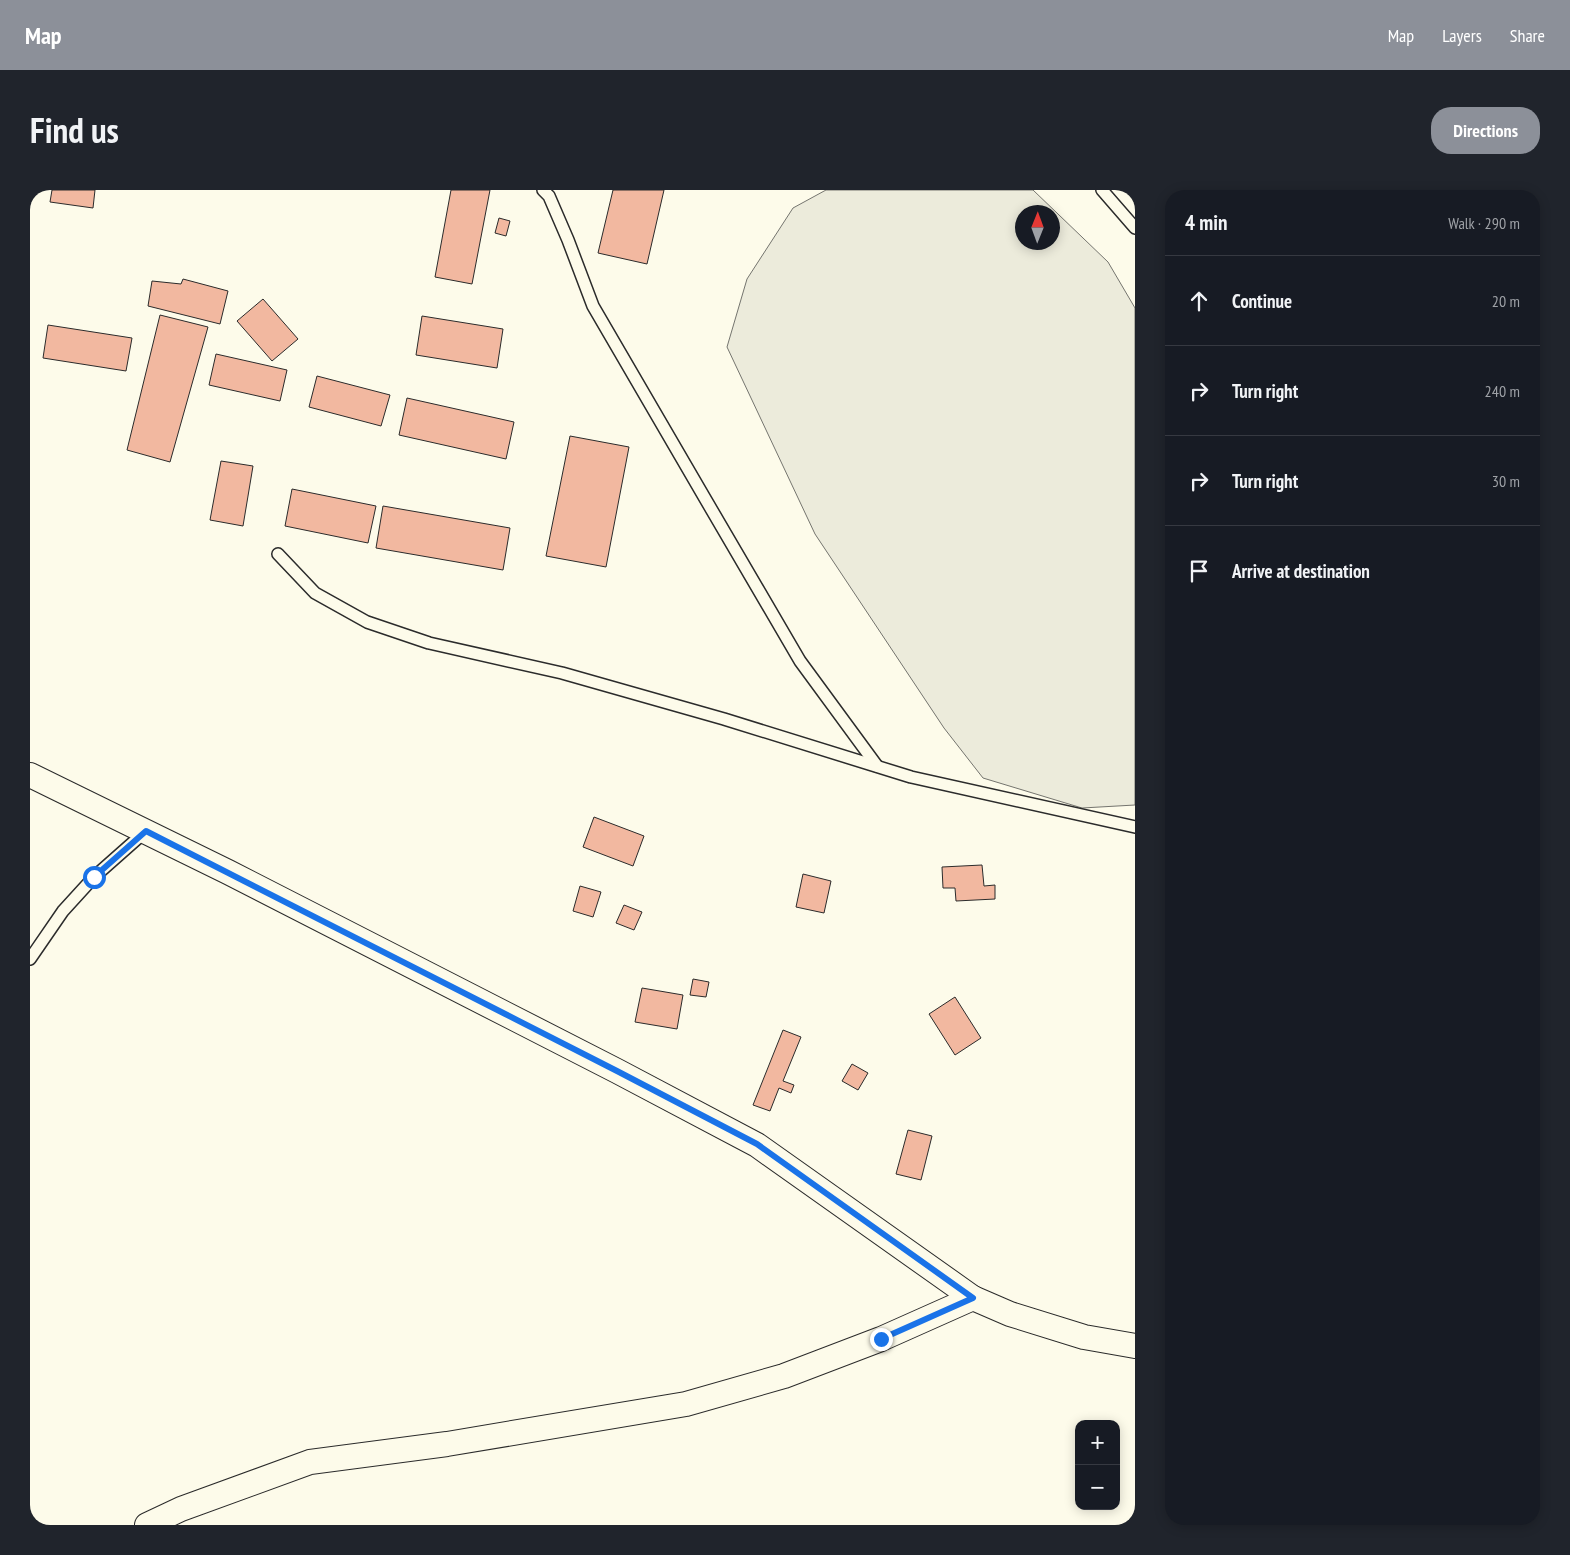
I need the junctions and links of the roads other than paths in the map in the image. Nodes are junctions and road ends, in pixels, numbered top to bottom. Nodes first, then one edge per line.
1 (543, 190) edge
2 (1102, 190) edge
3 (1135, 228) edge
4 (278, 554) dead end
5 (877, 766) junction
6 (30, 775) edge
7 (1135, 827) edge
8 (146, 831) junction
9 (30, 959) edge
10 (973, 1298) junction
11 (1135, 1346) edge
12 (147, 1525) edge

1 - 5 lane
2 - 3 lane
4 - 5 lane
5 - 7 lane
6 - 8 street
8 - 9 lane
8 - 10 street
10 - 11 street
10 - 12 street

